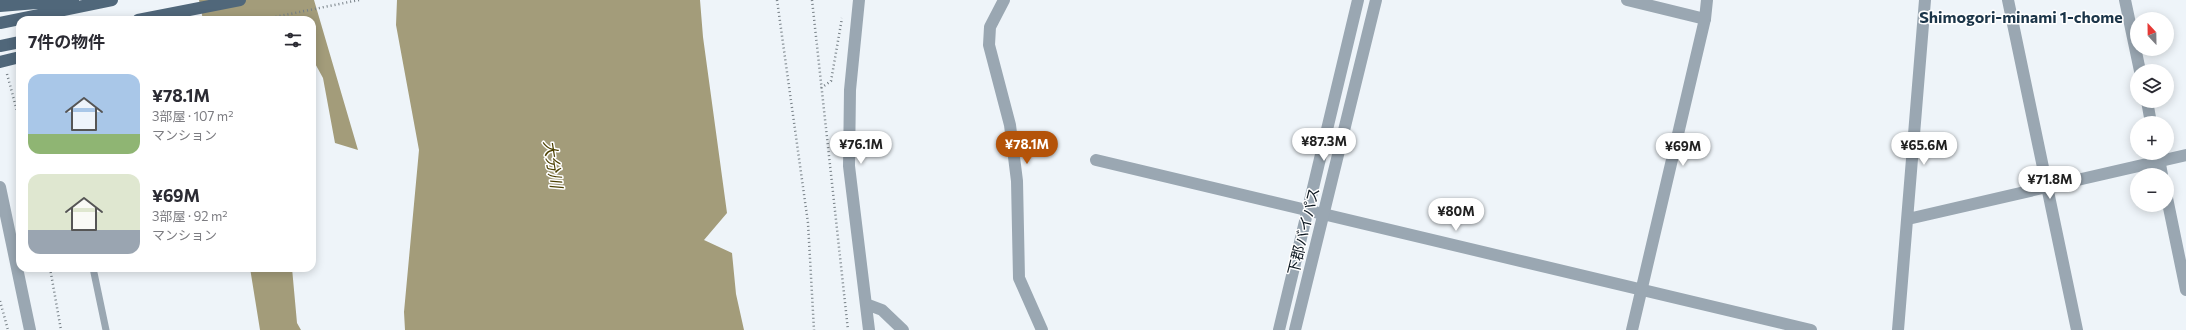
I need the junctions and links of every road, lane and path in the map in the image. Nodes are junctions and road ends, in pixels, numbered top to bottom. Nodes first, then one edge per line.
1 (30, 0) edge
2 (74, 0) edge
3 (112, 0) edge
4 (240, 0) edge
5 (359, 0) edge
6 (777, 0) edge
7 (812, 0) edge
8 (859, 0) edge
9 (1004, 0) edge
10 (1358, 0) edge
11 (1376, 0) edge
12 (1627, 0) edge
13 (1707, 0) edge
14 (1925, 0) edge
15 (2008, 0) edge
16 (2125, 0) edge
17 (0, 6) edge
18 (842, 15) dead end
19 (34, 16) edge
20 (34, 16) edge
21 (161, 16) edge
22 (280, 16) edge
23 (1705, 19) junction
24 (16, 20) edge
25 (0, 23) edge
26 (16, 43) edge
27 (0, 46) edge
28 (16, 59) edge
29 (2139, 64) edge
30 (3, 66) edge
31 (821, 88) junction
32 (16, 109) edge
33 (2186, 155) edge
34 (2174, 156) edge
35 (1096, 160) dead end
36 (2148, 160) edge
37 (0, 187) edge
38 (2048, 188) junction
39 (1309, 209) junction
40 (2170, 212) edge
41 (1324, 213) junction
42 (1908, 219) junction
43 (5, 224) edge
44 (16, 271) edge
45 (16, 272) edge
46 (51, 272) edge
47 (93, 272) edge
48 (1642, 289) junction
49 (2186, 290) edge
50 (0, 302) edge
51 (866, 304) junction
52 (8, 330) edge
53 (30, 330) edge
54 (61, 330) edge
55 (106, 330) edge
56 (814, 330) edge
57 (848, 330) edge
58 (869, 330) edge
59 (903, 330) edge
60 (1042, 330) edge
61 (1279, 330) edge
62 (1295, 330) edge
63 (1632, 330) edge
64 (1811, 330) edge
65 (1898, 330) edge
66 (2077, 330) edge

1 - 19 lane
2 - 17 main road, bridge
3 - 20 main road, bridge
4 - 21 main road
5 - 22 path
6 - 56 path
7 - 31 path
8 - 51 street
9 - 60 street
10 - 39 street, 下郡バイパス
11 - 41 street, 下郡バイパス
12 - 23 street
13 - 23 street
14 - 42 street
15 - 38 street
16 - 29 street
18 - 31 path
23 - 48 street
24 - 25 main road, bridge
26 - 27 main road
28 - 30 main road, bridge
30 - 32 path
31 - 57 path
33 - 34 street
35 - 39 street
36 - 38 street
37 - 43 street
38 - 42 street
38 - 66 street
39 - 41 street
39 - 61 street, 下郡バイパス
40 - 49 street
41 - 48 street
41 - 62 street, 下郡バイパス
42 - 65 street
43 - 44 street
45 - 53 street
46 - 54 path
47 - 55 lane
48 - 63 street
48 - 64 street
50 - 52 path
51 - 58 street
51 - 59 street

